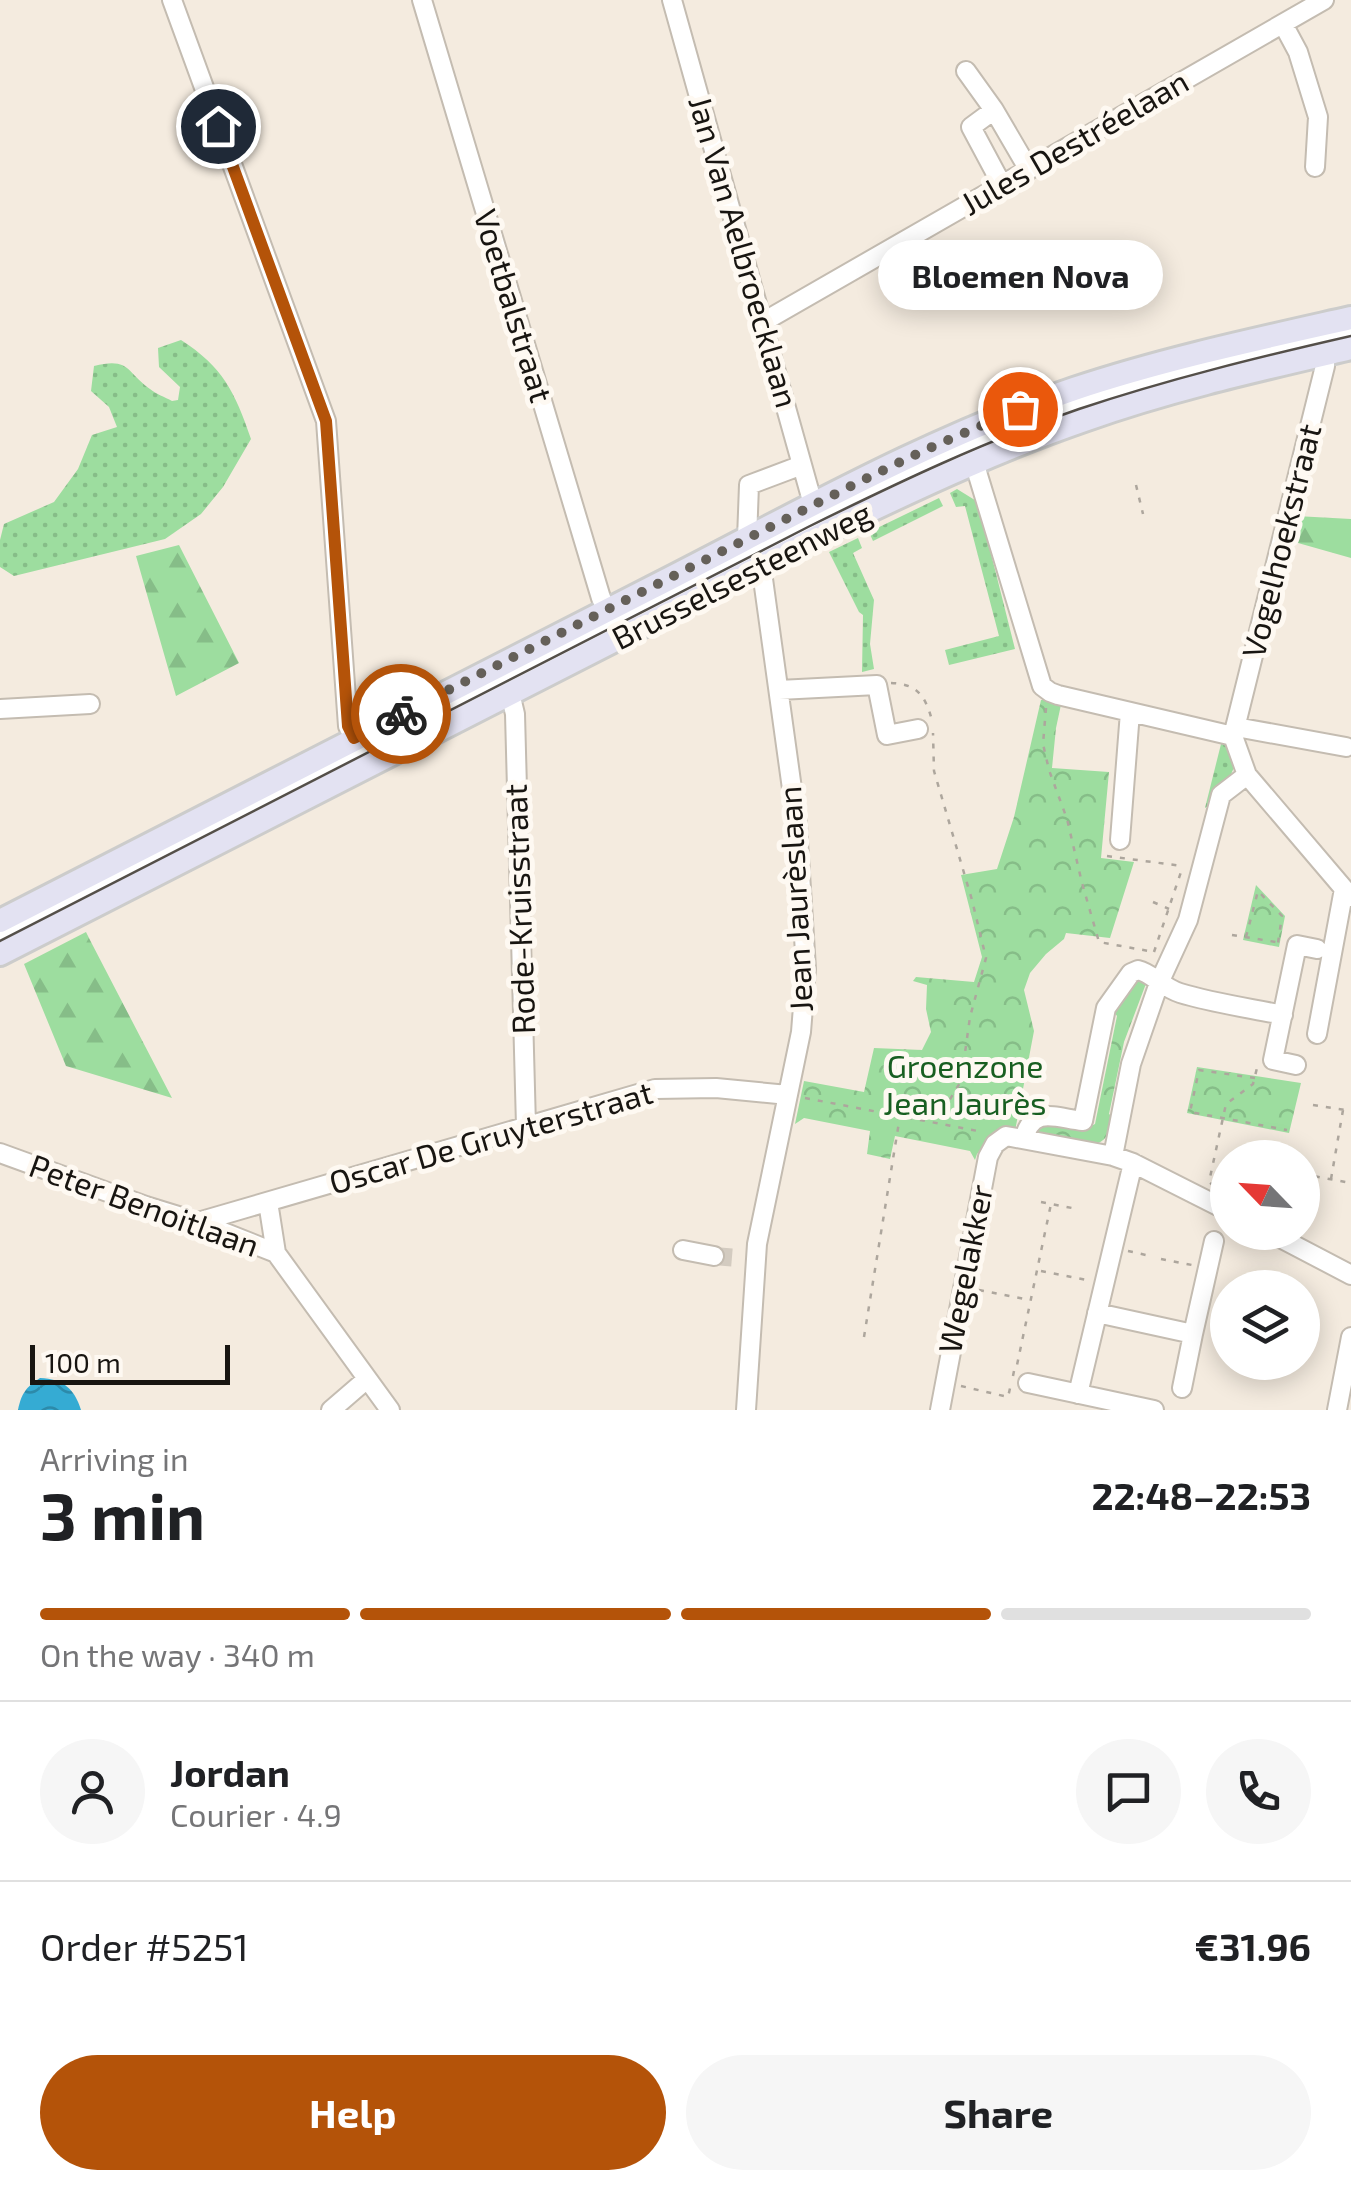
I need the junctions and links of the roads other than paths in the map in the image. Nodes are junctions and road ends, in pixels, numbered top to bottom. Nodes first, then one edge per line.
1 (172, 0) edge
2 (422, 0) edge
3 (672, 0) edge
4 (1324, 0) edge
5 (1283, 24) junction
6 (966, 71) dead end
7 (994, 110) junction
8 (1315, 167) dead end
9 (1029, 170) junction
10 (1002, 185) junction
11 (1351, 318) edge
12 (763, 322) junction
13 (1351, 332) edge
14 (1351, 348) edge
15 (1326, 354) junction
16 (974, 462) junction
17 (802, 466) junction
18 (818, 519) junction
19 (747, 539) junction
20 (757, 567) junction
21 (607, 610) junction
22 (778, 690) junction
23 (510, 693) junction
24 (90, 704) dead end
25 (0, 710) edge
26 (1130, 712) junction
27 (918, 729) dead end
28 (1234, 731) junction
29 (354, 738) junction
30 (1346, 747) dead end
31 (1247, 775) junction
32 (1120, 840) dead end
33 (1347, 893) edge
34 (0, 921) edge
35 (0, 938) edge
36 (1317, 950) dead end
37 (0, 954) edge
38 (1152, 978) junction
39 (1283, 1015) junction
40 (1317, 1034) dead end
41 (1296, 1064) dead end
42 (788, 1095) junction
43 (526, 1126) junction
44 (1015, 1137) junction
45 (0, 1153) edge
46 (1114, 1156) junction
47 (1133, 1163) junction
48 (268, 1202) junction
49 (1210, 1202) edge
50 (198, 1222) junction
51 (683, 1250) dead end
52 (1212, 1250) edge
53 (1303, 1250) edge
54 (276, 1254) junction
55 (714, 1256) tunnel mouth
56 (1351, 1275) edge
57 (1097, 1313) junction
58 (1194, 1334) junction
59 (1351, 1336) edge
60 (367, 1379) junction
61 (1028, 1383) dead end
62 (1182, 1388) dead end
63 (1078, 1394) junction
64 (331, 1410) edge
65 (390, 1410) edge
66 (746, 1410) edge
67 (940, 1410) edge
68 (1154, 1410) edge
69 (1336, 1410) edge

1 - 29 street
2 - 21 street, Voetbalstraat
3 - 12 street, Jan Van Aelbroecklaan
4 - 5 street, Jules Destréelaan
5 - 8 street
5 - 9 street, Jules Destréelaan
6 - 7 street
7 - 9 street
7 - 10 street
9 - 10 street, Jules Destréelaan
10 - 12 street, Jules Destréelaan
11 - 18 main road, Brusselsesteenweg
12 - 17 street, Jan Van Aelbroecklaan
13 - 18 street
14 - 15 main road, Brusselsesteenweg
15 - 16 main road, Brusselsesteenweg
15 - 28 street, Vogelhoekstraat
16 - 18 main road, Brusselsesteenweg
16 - 26 street
17 - 18 street, Jan Van Aelbroecklaan
17 - 19 street
18 - 19 main road, Brusselsesteenweg
18 - 20 main road, Brusselsesteenweg
18 - 35 street
19 - 21 main road, Brusselsesteenweg
20 - 22 street, Jean Jaurèslaan
20 - 23 main road, Brusselsesteenweg
21 - 29 main road, Brusselsesteenweg
22 - 27 street
22 - 42 street, Jean Jaurèslaan
23 - 37 main road, Brusselsesteenweg
23 - 43 street, Rode-Kruisstraat
24 - 25 street
26 - 28 street
26 - 32 street
28 - 30 street
28 - 31 street
29 - 34 main road, Brusselsesteenweg
31 - 33 street
31 - 38 street
33 - 40 street
36 - 39 street
38 - 39 street
38 - 44 street
38 - 46 street
39 - 41 street
42 - 43 street, Oscar De Gruyterstraat
42 - 66 street, Jean Jaurèslaan
43 - 48 street, Oscar De Gruyterstraat
44 - 46 street
44 - 67 street, Wegelakker
45 - 50 street, Peter Benoitlaan
46 - 47 street
47 - 49 street
47 - 57 street
48 - 50 street, Oscar De Gruyterstraat
48 - 54 street
50 - 54 street, Peter Benoitlaan
51 - 55 street
52 - 58 street
53 - 56 street
54 - 60 street, Peter Benoitlaan
57 - 58 street
57 - 63 street
58 - 62 street
59 - 69 street
60 - 64 street
60 - 65 street, Peter Benoitlaan
61 - 63 street
63 - 68 street

